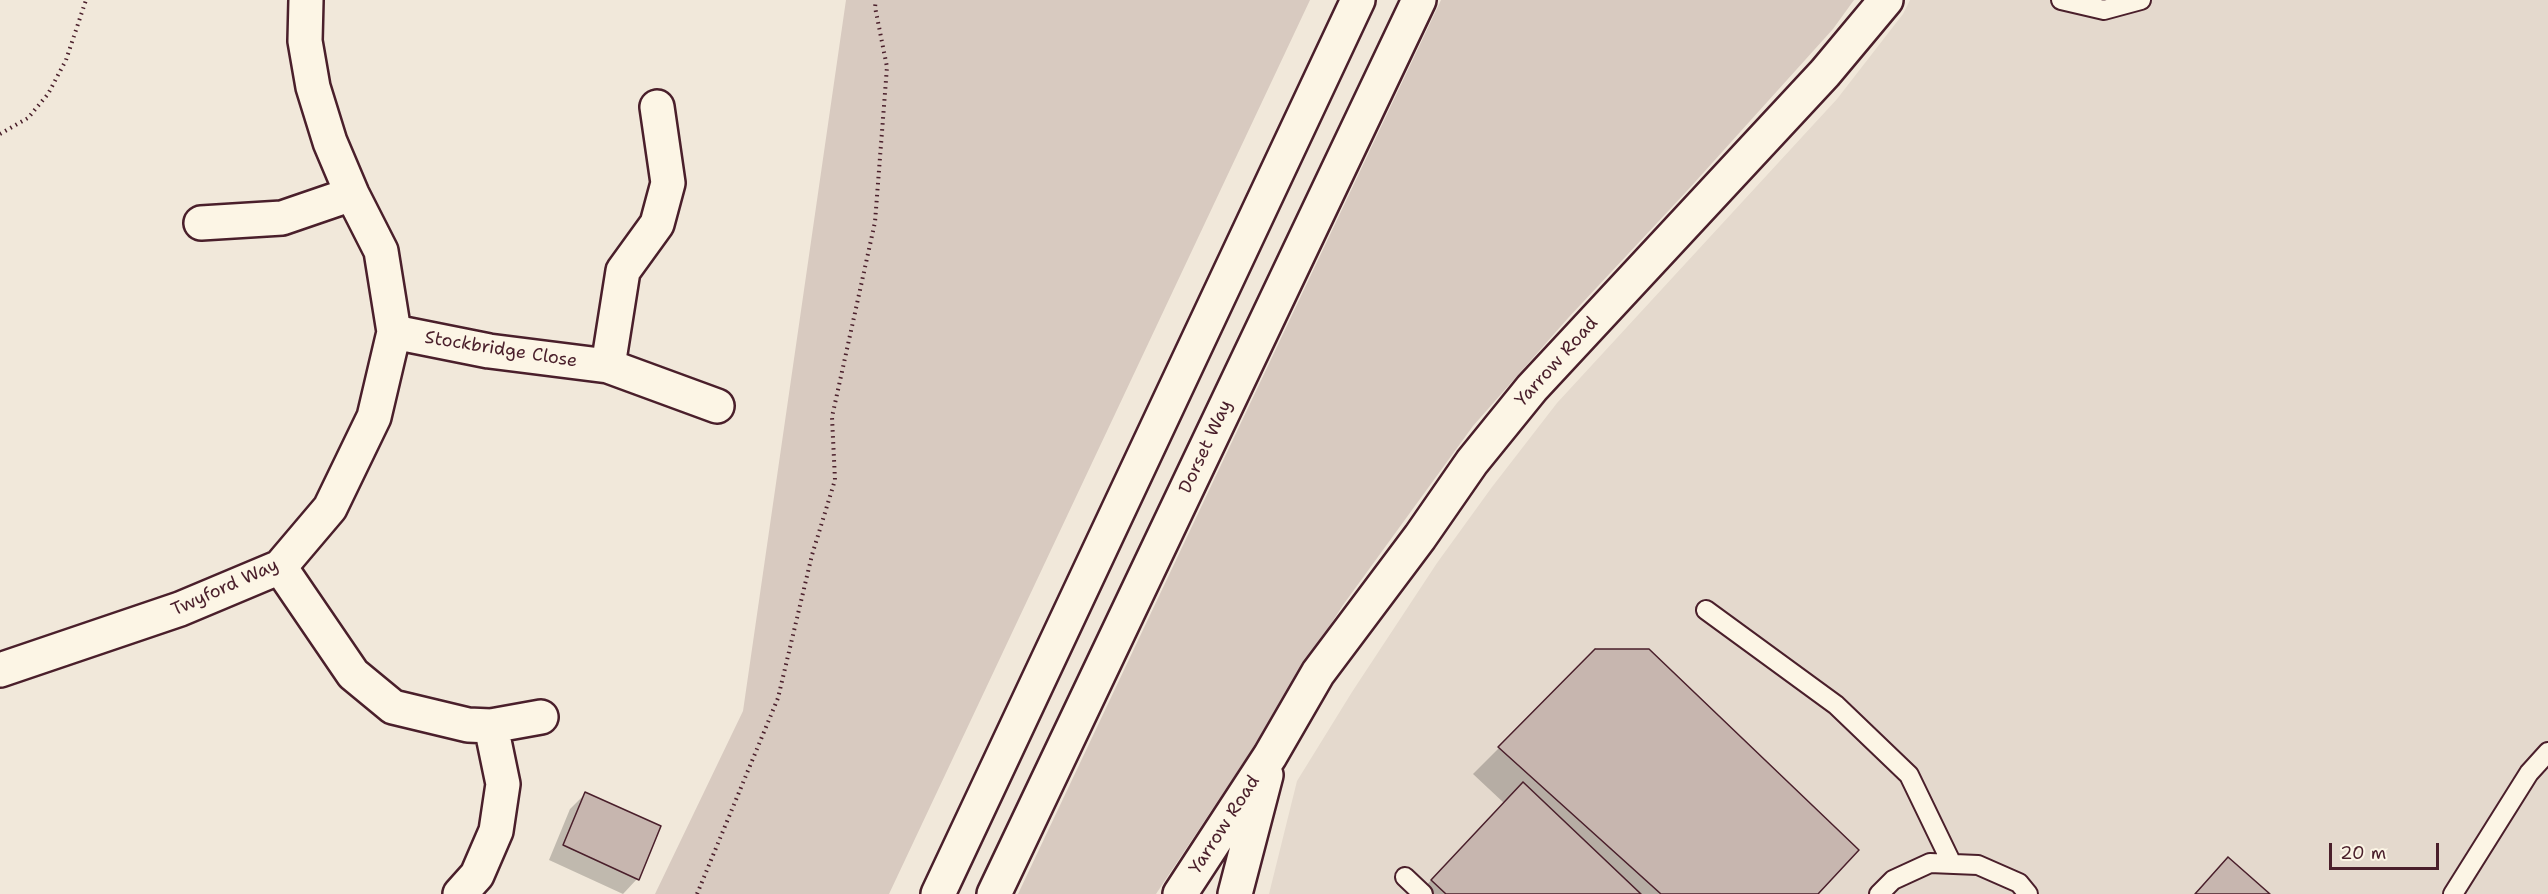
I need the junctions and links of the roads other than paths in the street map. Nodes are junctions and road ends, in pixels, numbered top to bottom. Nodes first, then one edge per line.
1 (306, 0) edge
2 (1358, 0) edge
3 (1419, 0) edge
4 (1886, 0) edge
5 (2061, 0) edge
6 (2141, 0) edge
7 (657, 107) dead end
8 (352, 194) junction
9 (201, 223) dead end
10 (394, 332) junction
11 (608, 366) junction
12 (717, 406) dead end
13 (280, 567) junction
14 (1706, 610) dead end
15 (1, 668) edge
16 (541, 717) dead end
17 (491, 726) junction
18 (2548, 752) edge
19 (1270, 756) junction
20 (1952, 864) junction
21 (1405, 877) dead end
22 (460, 894) edge
23 (938, 894) edge
24 (994, 894) edge
25 (1180, 894) edge
26 (1235, 894) edge
27 (1423, 894) edge
28 (1879, 894) edge
29 (2028, 894) edge
30 (2453, 894) edge

1 - 8 main road, Twyford Way
2 - 23 main road
3 - 24 main road, Dorset Way
4 - 19 main road, Yarrow Road
5 - 6 lane
7 - 11 main road
8 - 9 main road
8 - 10 main road, Twyford Way
10 - 11 main road, Stockbridge Close
10 - 13 main road, Twyford Way
11 - 12 main road, Stockbridge Close
13 - 15 main road, Twyford Way
13 - 17 main road
14 - 20 lane
16 - 17 main road
17 - 22 main road
18 - 30 lane
19 - 25 main road, Yarrow Road
19 - 26 main road, Yarrow Road
20 - 28 lane
20 - 29 lane
21 - 27 lane

